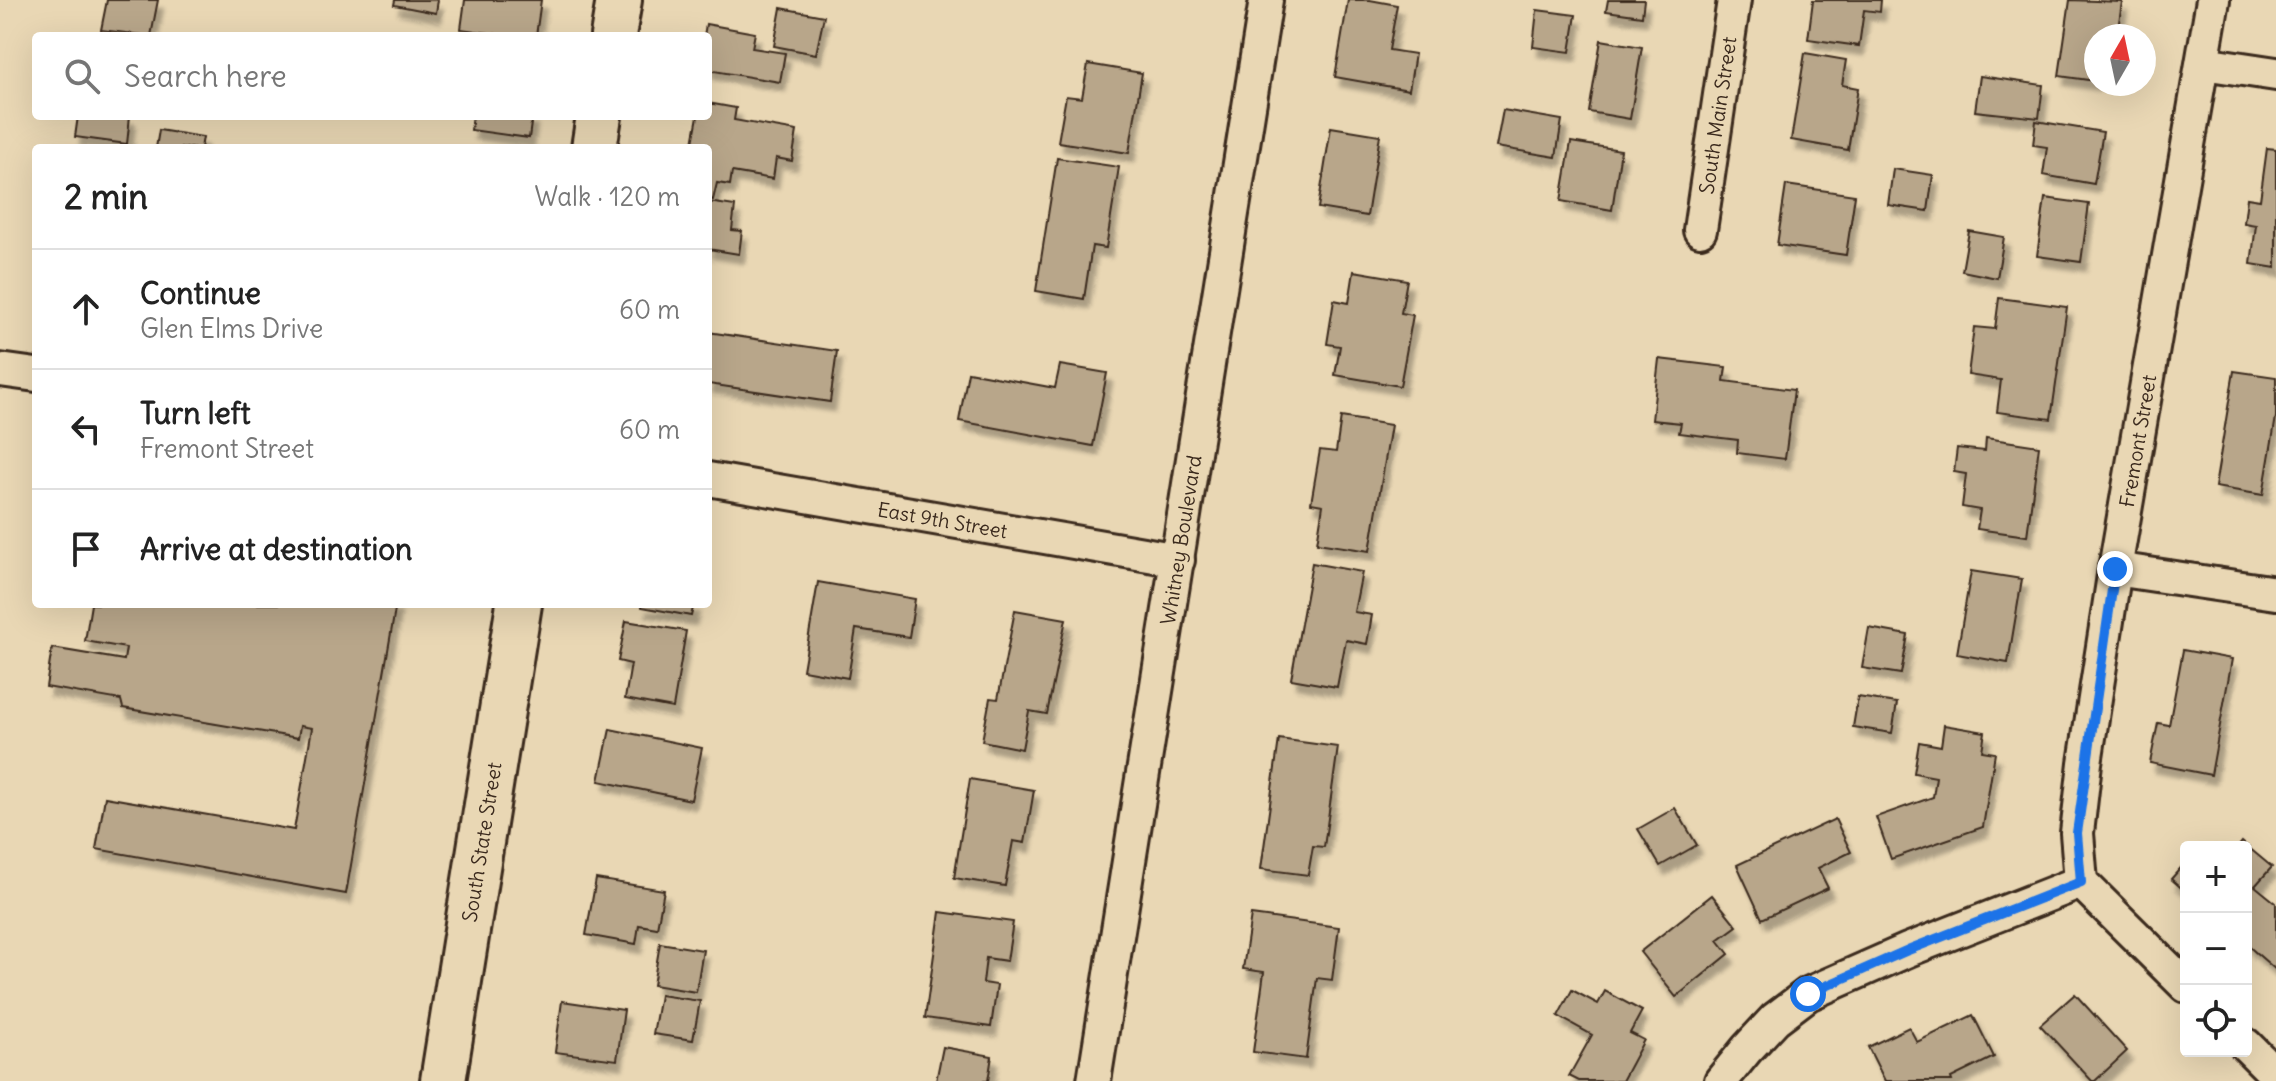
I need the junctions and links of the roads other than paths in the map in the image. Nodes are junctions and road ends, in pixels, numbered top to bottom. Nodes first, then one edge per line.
1 (619, 0) edge
2 (1266, 0) edge
3 (1734, 0) edge
4 (2213, 0) edge
5 (614, 32) edge
6 (2203, 63) junction
7 (2276, 74) edge
8 (598, 120) edge
9 (595, 144) edge
10 (1700, 230) dead end
11 (0, 370) edge
12 (32, 374) edge
13 (712, 480) edge
14 (1178, 560) junction
15 (2115, 569) junction
16 (2276, 593) edge
17 (518, 608) edge
18 (2081, 882) junction
19 (2185, 985) edge
20 (2252, 1051) edge
21 (2276, 1075) edge
22 (443, 1081) edge
23 (1094, 1081) edge
24 (1721, 1081) edge

1 - 5 main road
2 - 14 street, Whitney Boulevard
3 - 10 street, South Main Street
4 - 6 street, Fremont Street
6 - 7 street
6 - 15 street, Fremont Street
8 - 9 main road
11 - 12 street
13 - 14 street, East 9th Street
14 - 23 street, Whitney Boulevard
15 - 16 street
15 - 18 street, Fremont Street
17 - 22 main road, South State Street
18 - 19 street
18 - 24 street
20 - 21 street

